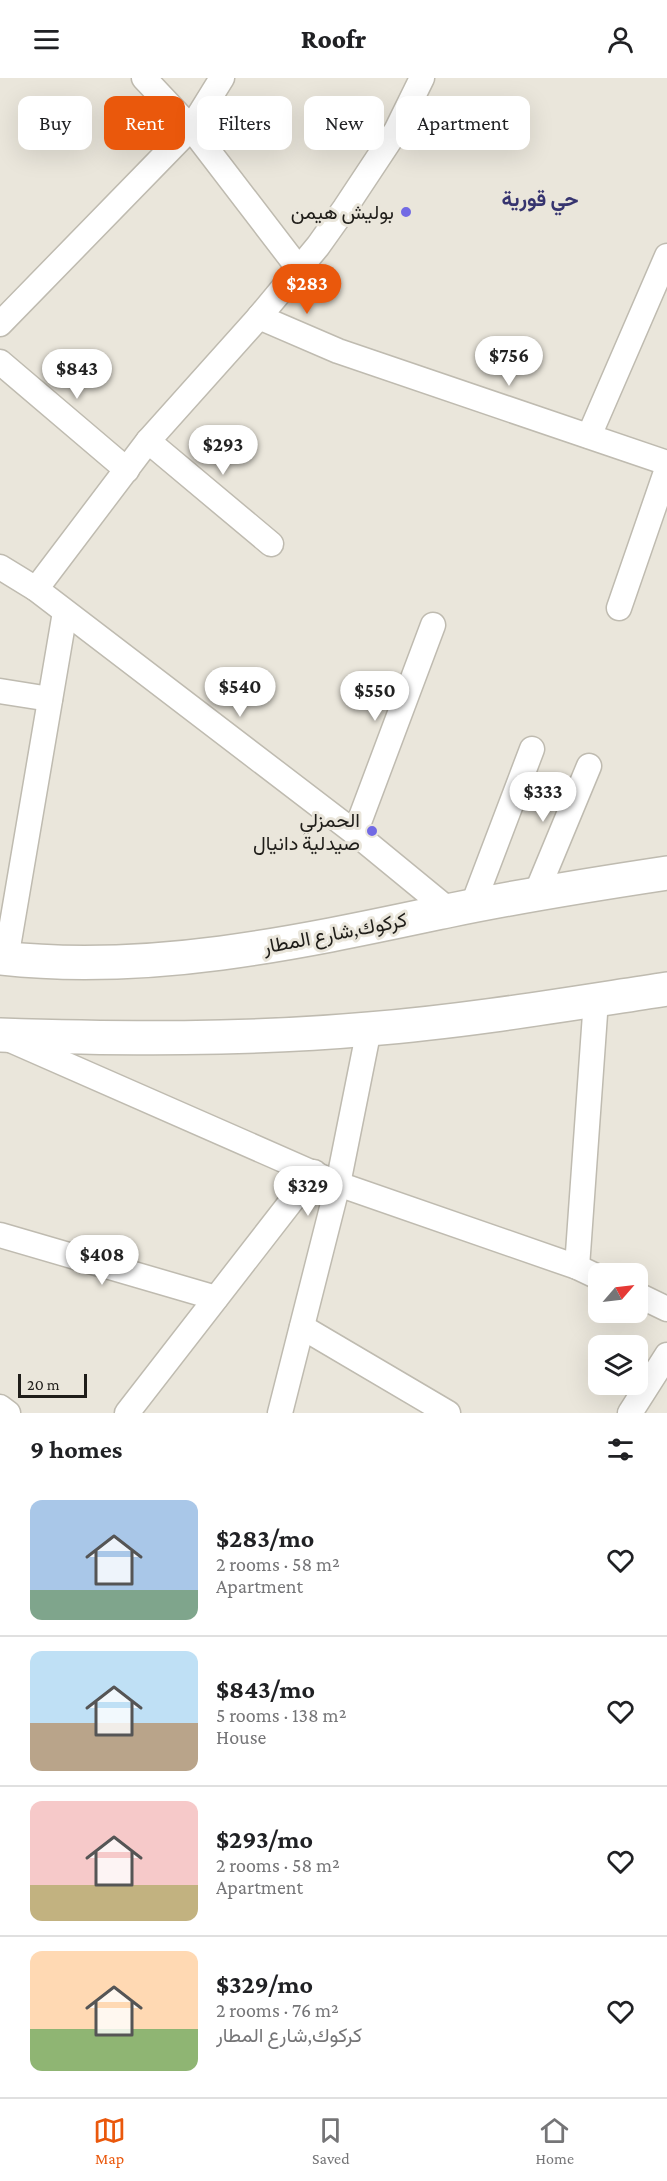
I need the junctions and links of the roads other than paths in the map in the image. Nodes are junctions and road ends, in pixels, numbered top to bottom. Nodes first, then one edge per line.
1 (144, 78) edge
2 (222, 78) edge
3 (422, 78) edge
4 (191, 128) junction
5 (667, 256) edge
6 (299, 269) junction
7 (259, 317) junction
8 (0, 324) edge
9 (0, 362) edge
10 (590, 436) junction
11 (148, 441) junction
12 (667, 463) edge
13 (667, 469) edge
14 (127, 470) junction
15 (271, 544) dead end
16 (0, 567) edge
17 (36, 589) junction
18 (619, 608) dead end
19 (65, 612) junction
20 (433, 625) dead end
21 (0, 691) edge
22 (50, 699) junction
23 (532, 749) dead end
24 (589, 766) dead end
25 (355, 833) junction
26 (666, 868) edge
27 (535, 896) junction
28 (461, 909) junction
29 (3, 958) edge
30 (667, 989) edge
31 (596, 1000) junction
32 (369, 1029) junction
33 (0, 1036) edge
34 (314, 1172) junction
35 (338, 1184) junction
36 (0, 1235) edge
37 (588, 1263) edge
38 (588, 1272) edge
39 (216, 1298) junction
40 (648, 1300) edge
41 (667, 1309) edge
42 (302, 1327) junction
43 (667, 1355) edge
44 (0, 1407) edge
45 (8, 1413) edge
46 (126, 1413) edge
47 (280, 1413) edge
48 (447, 1413) edge
49 (630, 1413) edge

1 - 4 street
2 - 4 street
3 - 6 street
4 - 6 street
4 - 8 street
5 - 10 street
6 - 7 street
7 - 10 street
7 - 11 street
9 - 14 street
10 - 12 street
11 - 14 street
11 - 15 street
13 - 18 street
14 - 17 street
16 - 17 street
17 - 19 street
19 - 22 street
19 - 25 street
20 - 25 street
21 - 22 street
22 - 29 street
23 - 28 street
24 - 27 street
25 - 28 street
26 - 27 highway, كركوك,شارع المطار
27 - 28 highway, كركوك,شارع المطار
28 - 29 highway, كركوك,شارع المطار
30 - 31 highway
31 - 32 highway
31 - 37 street
32 - 33 highway
32 - 35 street
33 - 34 street
34 - 35 street
34 - 39 street
35 - 38 street
35 - 42 street
36 - 39 street
39 - 46 street
40 - 41 street
42 - 47 street
42 - 48 street
43 - 49 street
44 - 45 street

